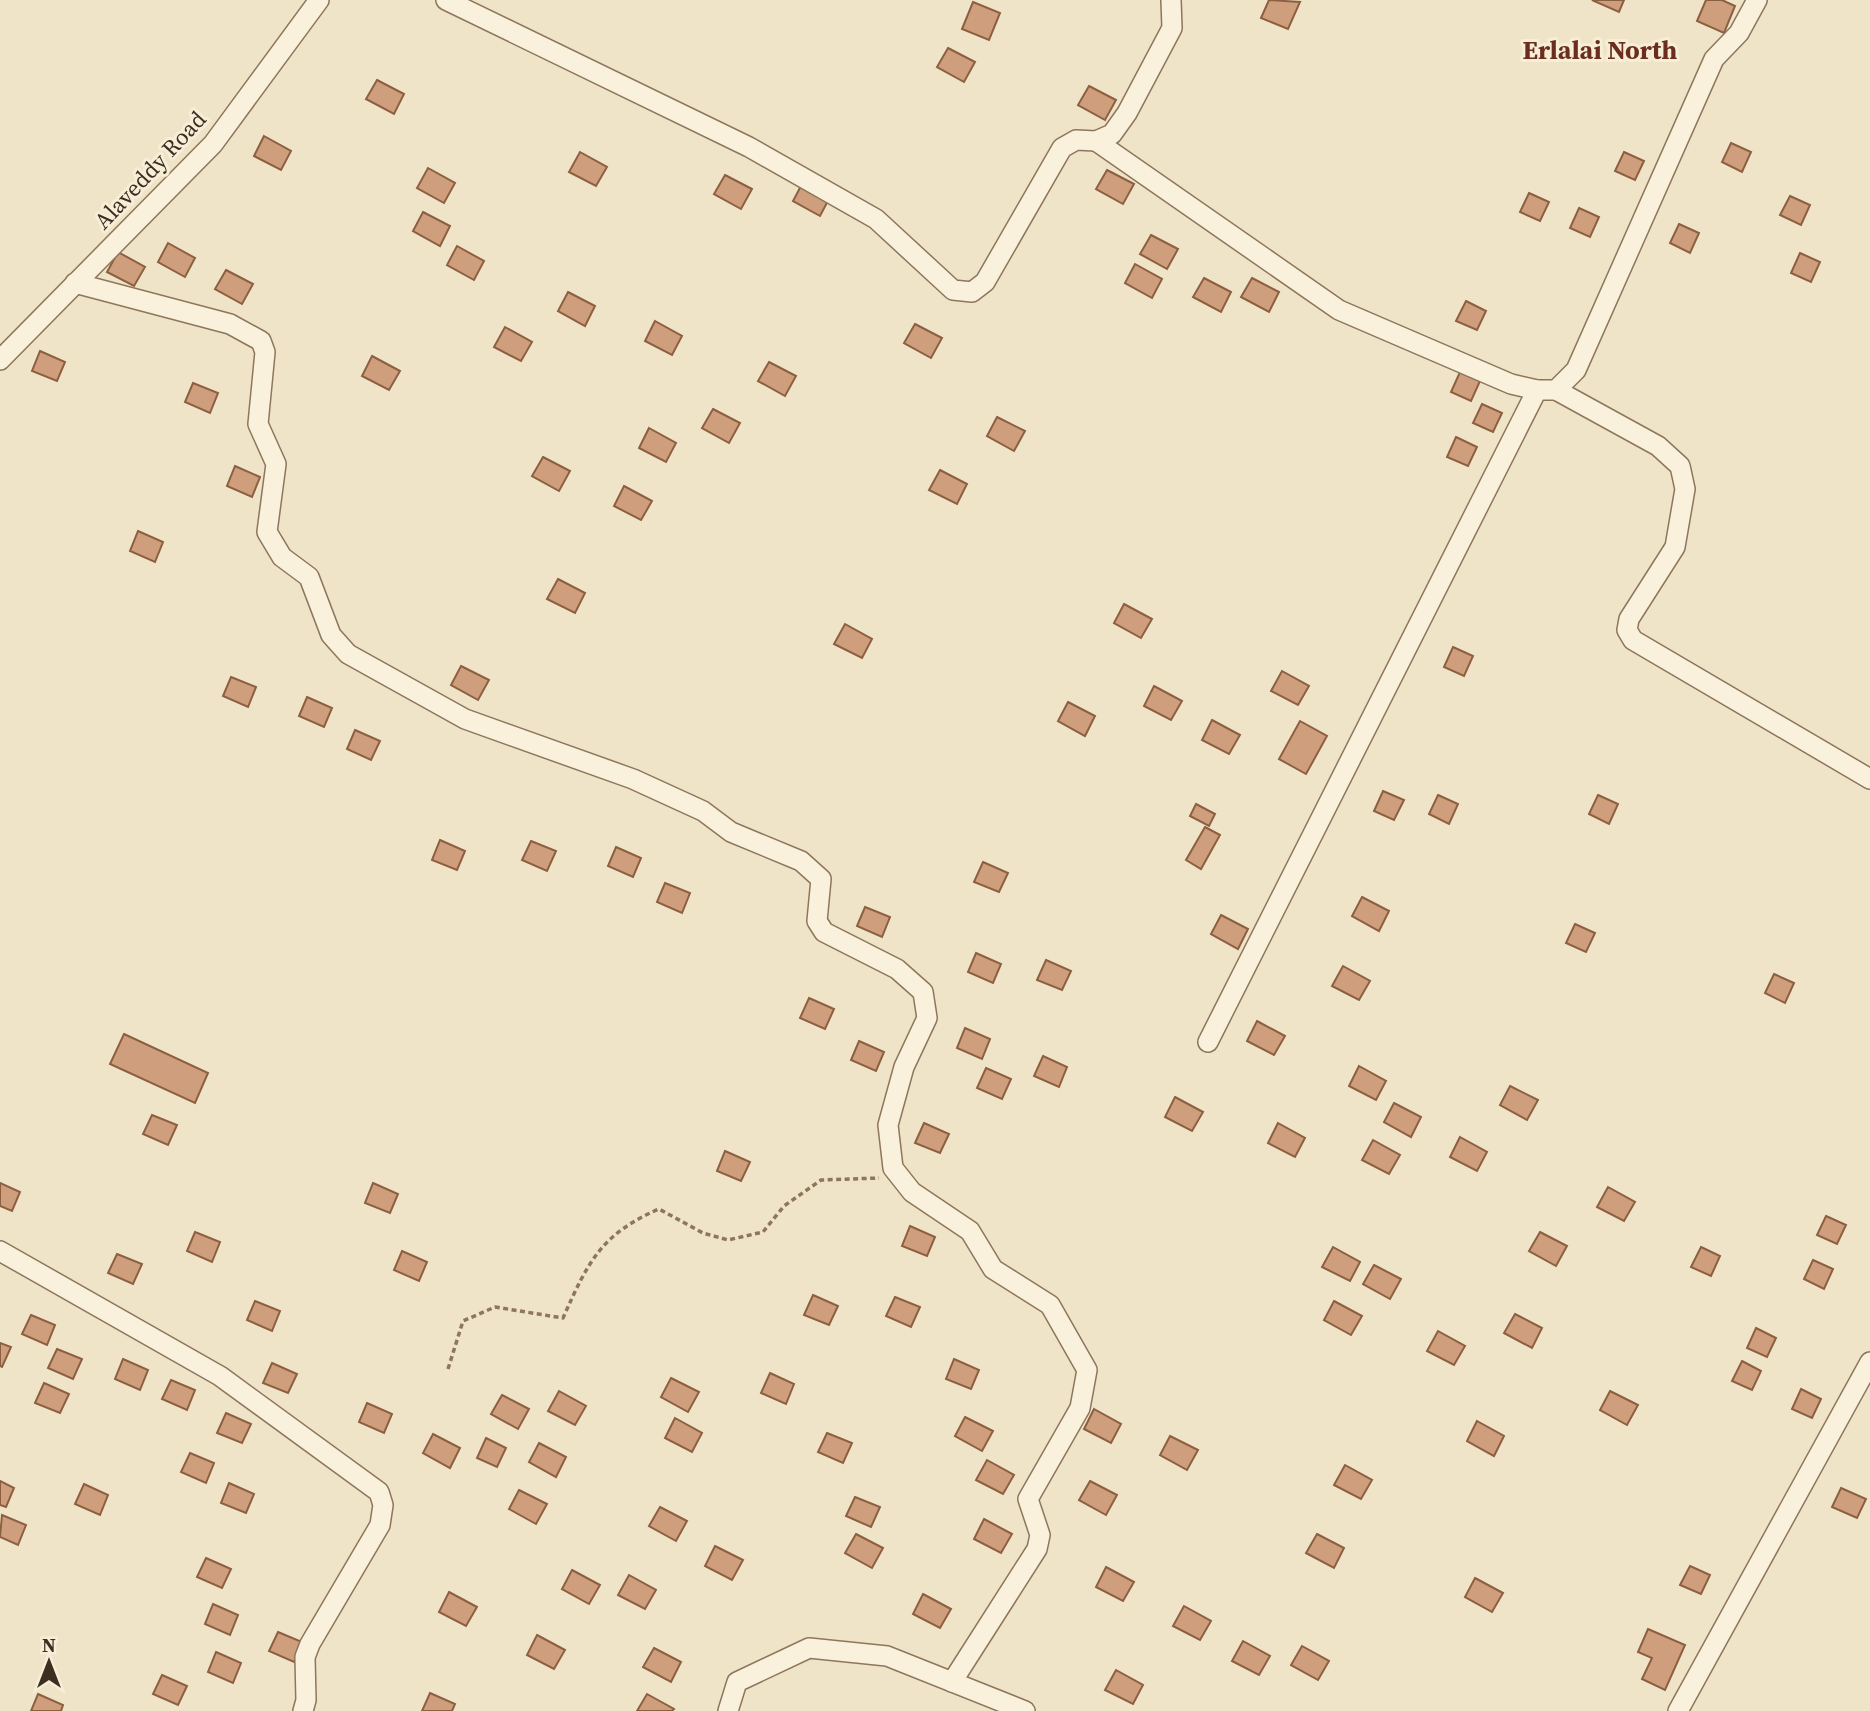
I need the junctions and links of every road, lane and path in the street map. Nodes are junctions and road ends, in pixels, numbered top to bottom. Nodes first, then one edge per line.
1 (319, 0) edge
2 (446, 0) edge
3 (1171, 0) edge
4 (1757, 0) edge
5 (1096, 141) junction
6 (75, 282) junction
7 (0, 360) edge
8 (1546, 390) junction
9 (1870, 779) edge
10 (1208, 1042) dead end
11 (902, 1180) junction
12 (0, 1251) edge
13 (1870, 1362) edge
14 (448, 1369) dead end
15 (952, 1682) junction
16 (303, 1711) edge
17 (728, 1711) edge
18 (1025, 1711) edge
19 (1678, 1711) edge

1 - 6 street, Alaveddy Road
2 - 5 street
3 - 5 street
4 - 8 street
5 - 8 street
6 - 7 street, Alaveddy Road
6 - 11 street
8 - 9 street
8 - 10 street
11 - 14 path
11 - 15 street
12 - 16 street
13 - 19 street
15 - 17 street
15 - 18 street

